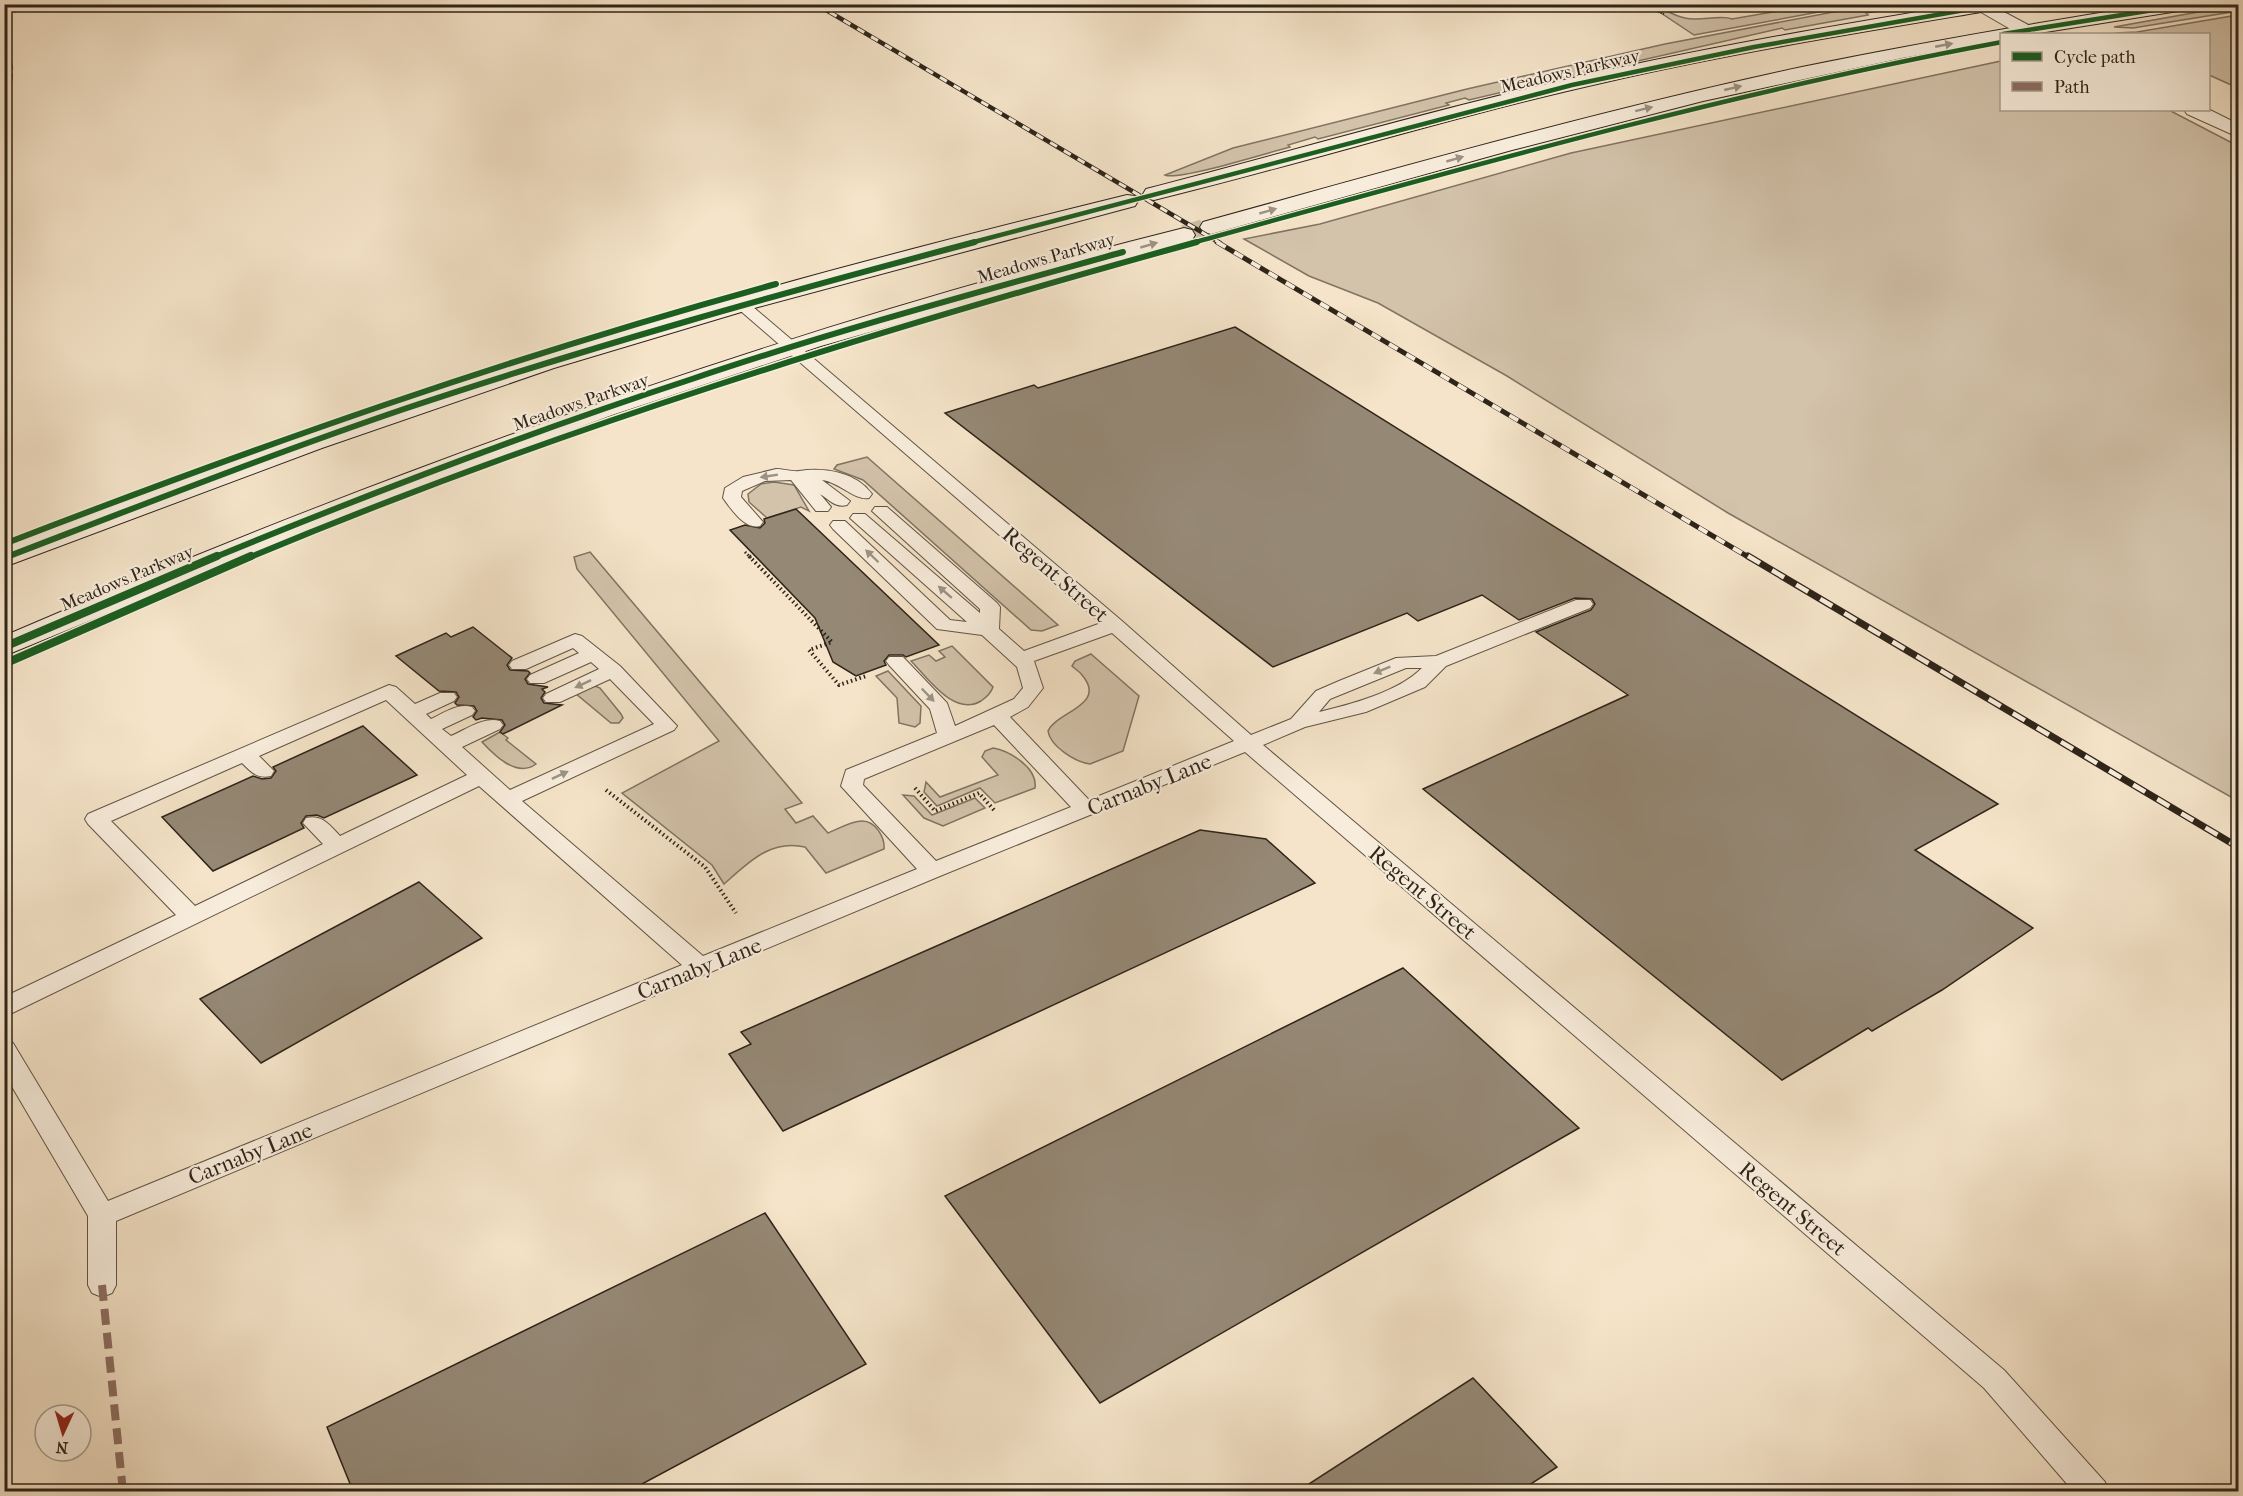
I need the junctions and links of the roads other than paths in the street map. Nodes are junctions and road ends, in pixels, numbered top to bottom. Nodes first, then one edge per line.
1 (2191, 4) edge
2 (1985, 6) edge
3 (2028, 33) edge
4 (2000, 35) edge
5 (2196, 111) edge
6 (2238, 131) edge
7 (1154, 194) dead end
8 (1127, 201) dead end
9 (1211, 227) tunnel mouth
10 (1184, 235) tunnel mouth
11 (741, 304) junction
12 (790, 348) junction
13 (793, 473) junction
14 (863, 494) dead end
15 (841, 501) dead end
16 (822, 507) dead end
17 (881, 511) dead end
18 (859, 518) dead end
19 (754, 522) dead end
20 (839, 525) dead end
21 (45, 542) junction
22 (4, 558) edge
23 (4, 577) edge
24 (1583, 604) dead end
25 (1115, 625) junction
26 (989, 630) junction
27 (4, 647) edge
28 (592, 654) junction
29 (1021, 659) junction
30 (896, 661) dead end
31 (519, 665) dead end
32 (613, 670) junction
33 (537, 679) dead end
34 (447, 697) dead end
35 (553, 698) dead end
36 (465, 711) dead end
37 (413, 712) junction
38 (997, 716) junction
39 (492, 725) dead end
40 (430, 727) junction
41 (948, 736) junction
42 (1250, 744) junction
43 (449, 745) junction
44 (243, 754) junction
45 (263, 771) dead end
46 (482, 776) junction
47 (507, 800) junction
48 (1086, 810) junction
49 (314, 823) dead end
50 (338, 846) junction
51 (932, 871) junction
52 (192, 917) junction
53 (700, 967) junction
54 (4, 1008) edge
55 (4, 1050) edge
56 (102, 1215) junction
57 (102, 1285) dead end
58 (2094, 1491) edge

1 - 3 main road
2 - 3 main road
2 - 7 main road, Meadows Parkway
9 -> 4 main road
5 - 6 main road
8 - 11 main road, Meadows Parkway
12 -> 10 main road, Meadows Parkway
11 - 12 lane, Regent Street
11 - 21 main road, Meadows Parkway
12 - 25 lane, Regent Street
12 - 27 main road, Meadows Parkway
13 - 14 lane
13 - 15 lane
13 - 16 lane
13 -> 19 lane
17 - 26 lane
26 -> 18 lane
26 -> 20 lane
21 - 22 main road, Meadows Parkway
21 - 23 main road
24 - 42 lane, Carnaby Lane
25 - 29 lane
25 - 42 lane, Regent Street
26 - 29 lane
28 - 31 lane
28 - 32 lane
28 - 33 lane
29 - 38 lane
30 -> 41 lane
32 -> 35 lane
47 -> 32 lane
34 - 37 lane
36 - 40 lane
37 - 40 lane
37 - 44 lane
38 - 41 lane
38 - 48 lane
39 - 43 lane
40 - 43 lane
41 - 51 lane
42 - 48 lane, Carnaby Lane
42 - 58 lane, Regent Street
43 - 46 lane
44 - 45 lane
44 - 52 lane
46 - 47 lane
46 - 50 lane
47 - 53 lane
48 - 51 lane, Carnaby Lane
49 - 50 lane
50 - 52 lane
51 - 53 lane, Carnaby Lane
52 - 54 lane
53 - 56 lane, Carnaby Lane
55 - 56 lane
56 - 57 lane

